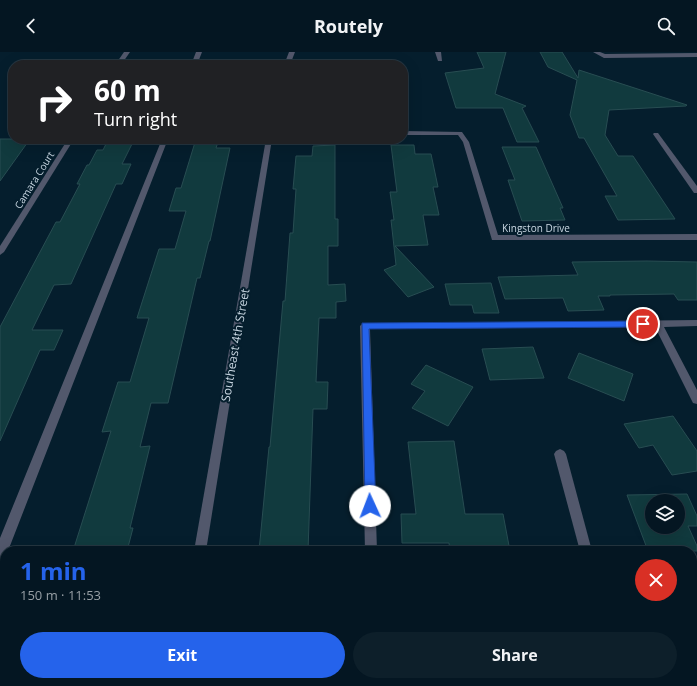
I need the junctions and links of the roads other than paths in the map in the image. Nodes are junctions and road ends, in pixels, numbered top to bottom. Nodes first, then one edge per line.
1 (438, 52) edge
2 (596, 52) edge
3 (697, 55) edge
4 (440, 60) dead end
5 (408, 133) edge
6 (656, 134) dead end
7 (68, 144) edge
8 (163, 144) edge
9 (268, 144) edge
10 (697, 190) edge
11 (697, 237) edge
12 (0, 252) edge
13 (697, 323) edge
14 (658, 324) junction
15 (697, 400) edge
16 (560, 454) dead end
17 (3, 546) edge
18 (201, 546) edge
19 (371, 546) edge
20 (585, 546) edge

1 - 4 street
2 - 3 street
5 - 11 street, Kingston Drive
6 - 10 street
7 - 12 street, Camara Court
8 - 17 street
9 - 18 street, Southeast 4th Street
13 - 14 street
14 - 15 street
14 - 19 street
16 - 20 street

